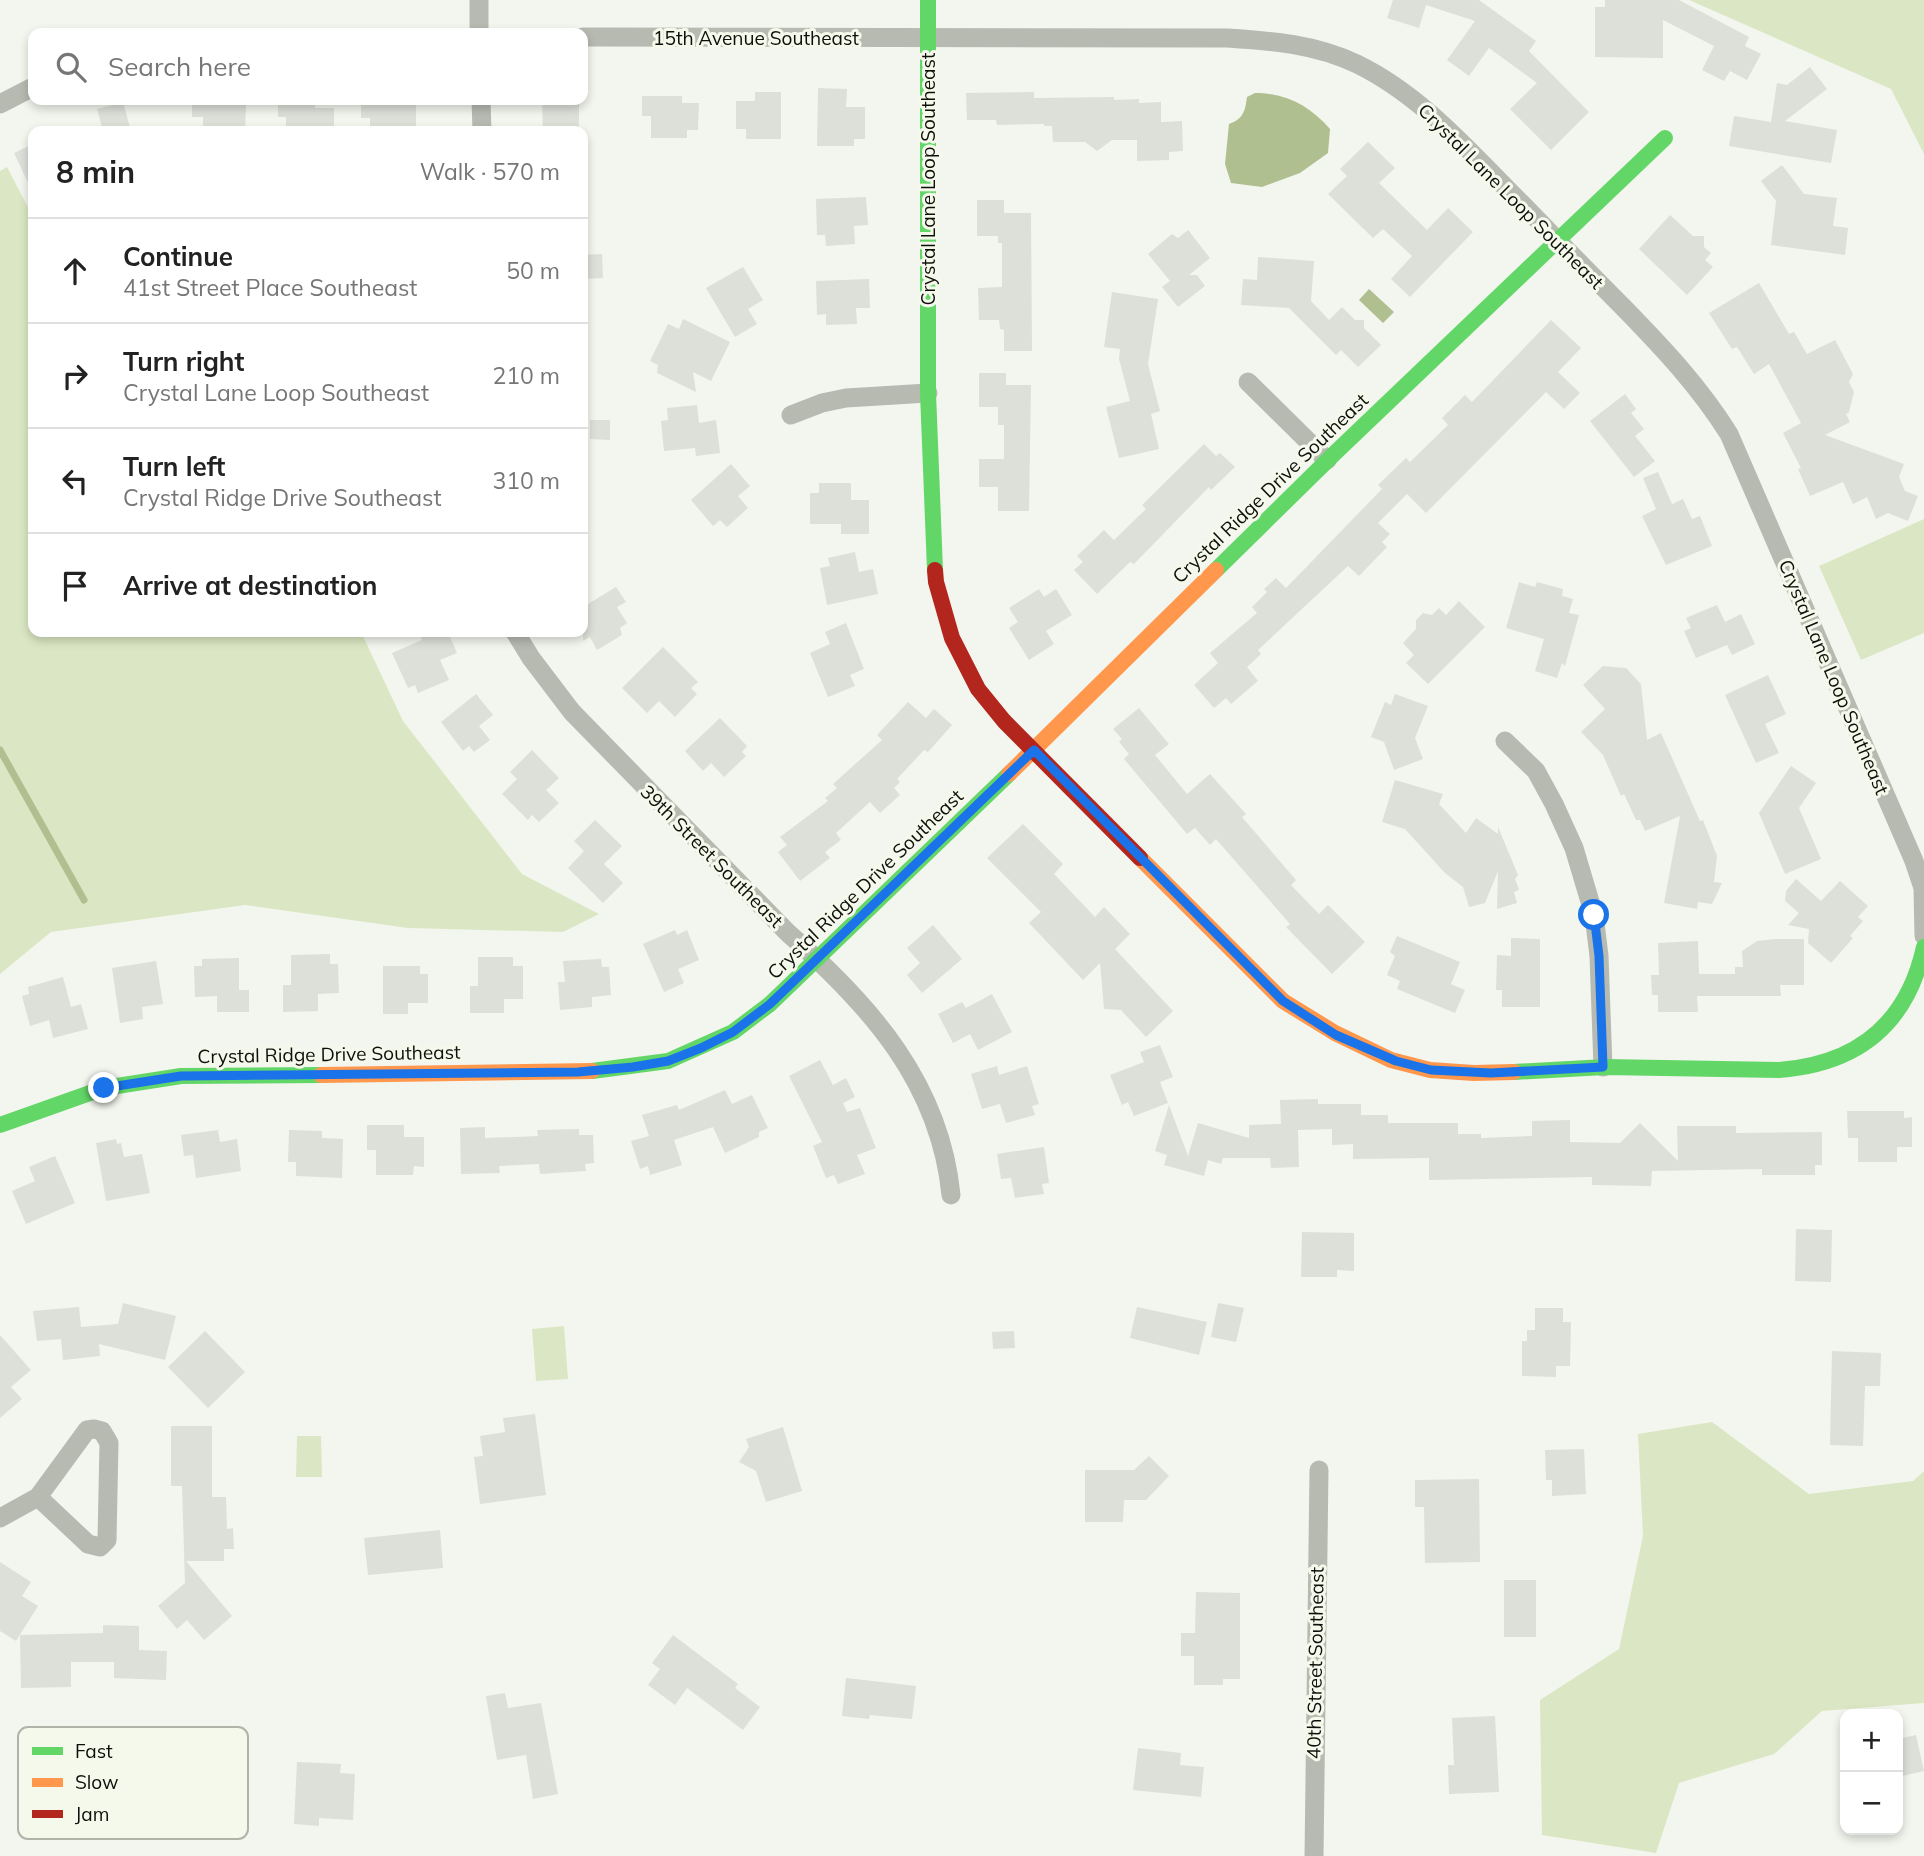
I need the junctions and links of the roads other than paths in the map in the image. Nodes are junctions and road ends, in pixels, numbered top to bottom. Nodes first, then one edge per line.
1 (479, 0) edge
2 (928, 0) edge
3 (479, 28) edge
4 (588, 37) edge
5 (929, 38) junction
6 (28, 90) edge
7 (0, 104) edge
8 (481, 105) edge
9 (482, 126) edge
10 (1665, 138) dead end
11 (1558, 240) junction
12 (1248, 382) dead end
13 (928, 393) junction
14 (791, 415) dead end
15 (1327, 460) junction
16 (518, 637) edge
17 (1505, 741) dead end
18 (1034, 750) junction
19 (1924, 936) edge
20 (1924, 947) edge
21 (817, 958) junction
22 (1917, 994) edge
23 (1603, 1067) junction
24 (0, 1125) edge
25 (951, 1195) dead end
26 (1319, 1470) dead end
27 (38, 1497) junction
28 (0, 1518) edge
29 (1314, 1856) edge

1 - 3 street
2 - 5 street
4 - 5 street, 15th Avenue Southeast
5 - 11 street, Crystal Lane Loop Southeast
5 - 13 street, Crystal Lane Loop Southeast
6 - 7 street
8 - 9 street
10 - 11 street, Crystal Ridge Drive Southeast
11 - 15 street, Crystal Ridge Drive Southeast
11 - 19 street, Crystal Lane Loop Southeast
12 - 15 street
13 - 14 street
13 - 18 street, Crystal Lane Loop Southeast
15 - 18 street, Crystal Ridge Drive Southeast
16 - 21 street, 39th Street Southeast
17 - 23 street
18 - 21 street, Crystal Ridge Drive Southeast
18 - 23 street, Crystal Lane Loop Southeast
20 - 22 street, Crystal Lane Loop Southeast
21 - 24 street, Crystal Ridge Drive Southeast
21 - 25 street, 39th Street Southeast
22 - 23 street, Crystal Lane Loop Southeast
26 - 29 street, 40th Street Southeast
27 - 27 street
27 - 28 street

